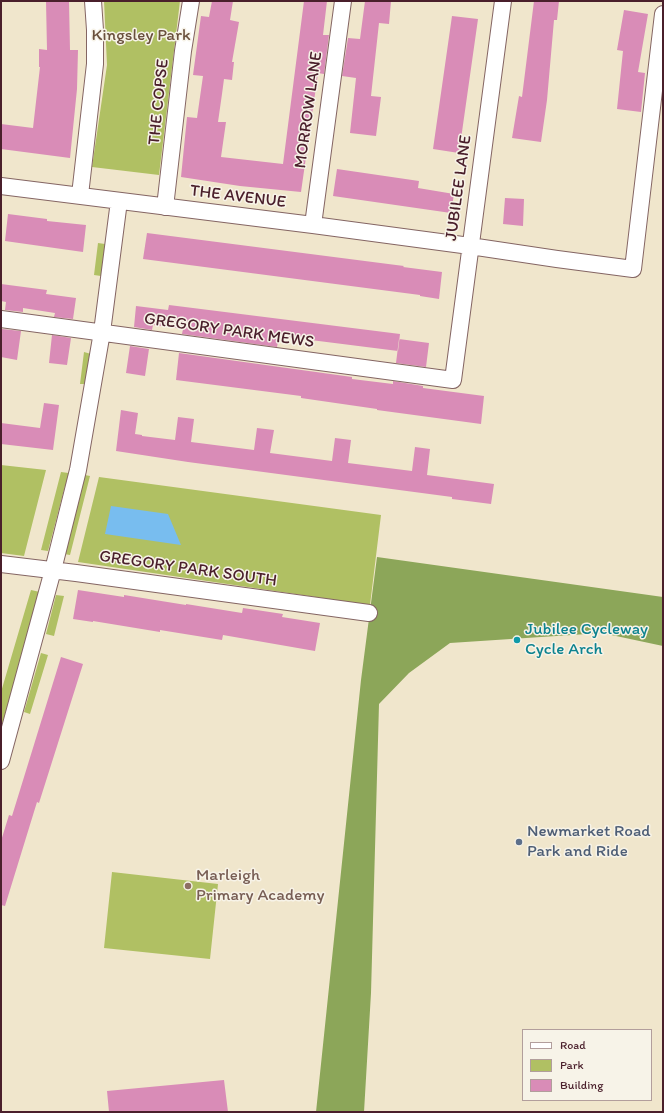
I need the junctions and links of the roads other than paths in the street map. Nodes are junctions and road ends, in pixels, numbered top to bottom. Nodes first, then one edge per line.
1 (94, 1) edge
2 (190, 1) edge
3 (342, 1) edge
4 (503, 1) edge
5 (663, 14) edge
6 (1, 186) edge
7 (80, 195) junction
8 (119, 200) junction
9 (165, 207) junction
10 (313, 225) junction
11 (470, 246) junction
12 (1, 319) edge
13 (102, 332) junction
14 (453, 380) joint
15 (1, 564) edge
16 (53, 570) junction
17 (370, 613) dead end
18 (1, 761) edge

1 - 7 street
2 - 9 street, THE COPSE
3 - 10 street, MORROW LANE
4 - 11 street, JUBILEE LANE
5 - 11 street, THE AVENUE
6 - 7 street, THE AVENUE
7 - 8 street, THE AVENUE
8 - 9 street, THE AVENUE
8 - 13 street
9 - 10 street, THE AVENUE
10 - 11 street, THE AVENUE
11 - 14 street, JUBILEE LANE
12 - 13 street, GREGORY PARK MEWS
13 - 14 street, GREGORY PARK MEWS
13 - 16 street
15 - 16 street, GREGORY PARK SOUTH
16 - 17 street, GREGORY PARK SOUTH
16 - 18 street

